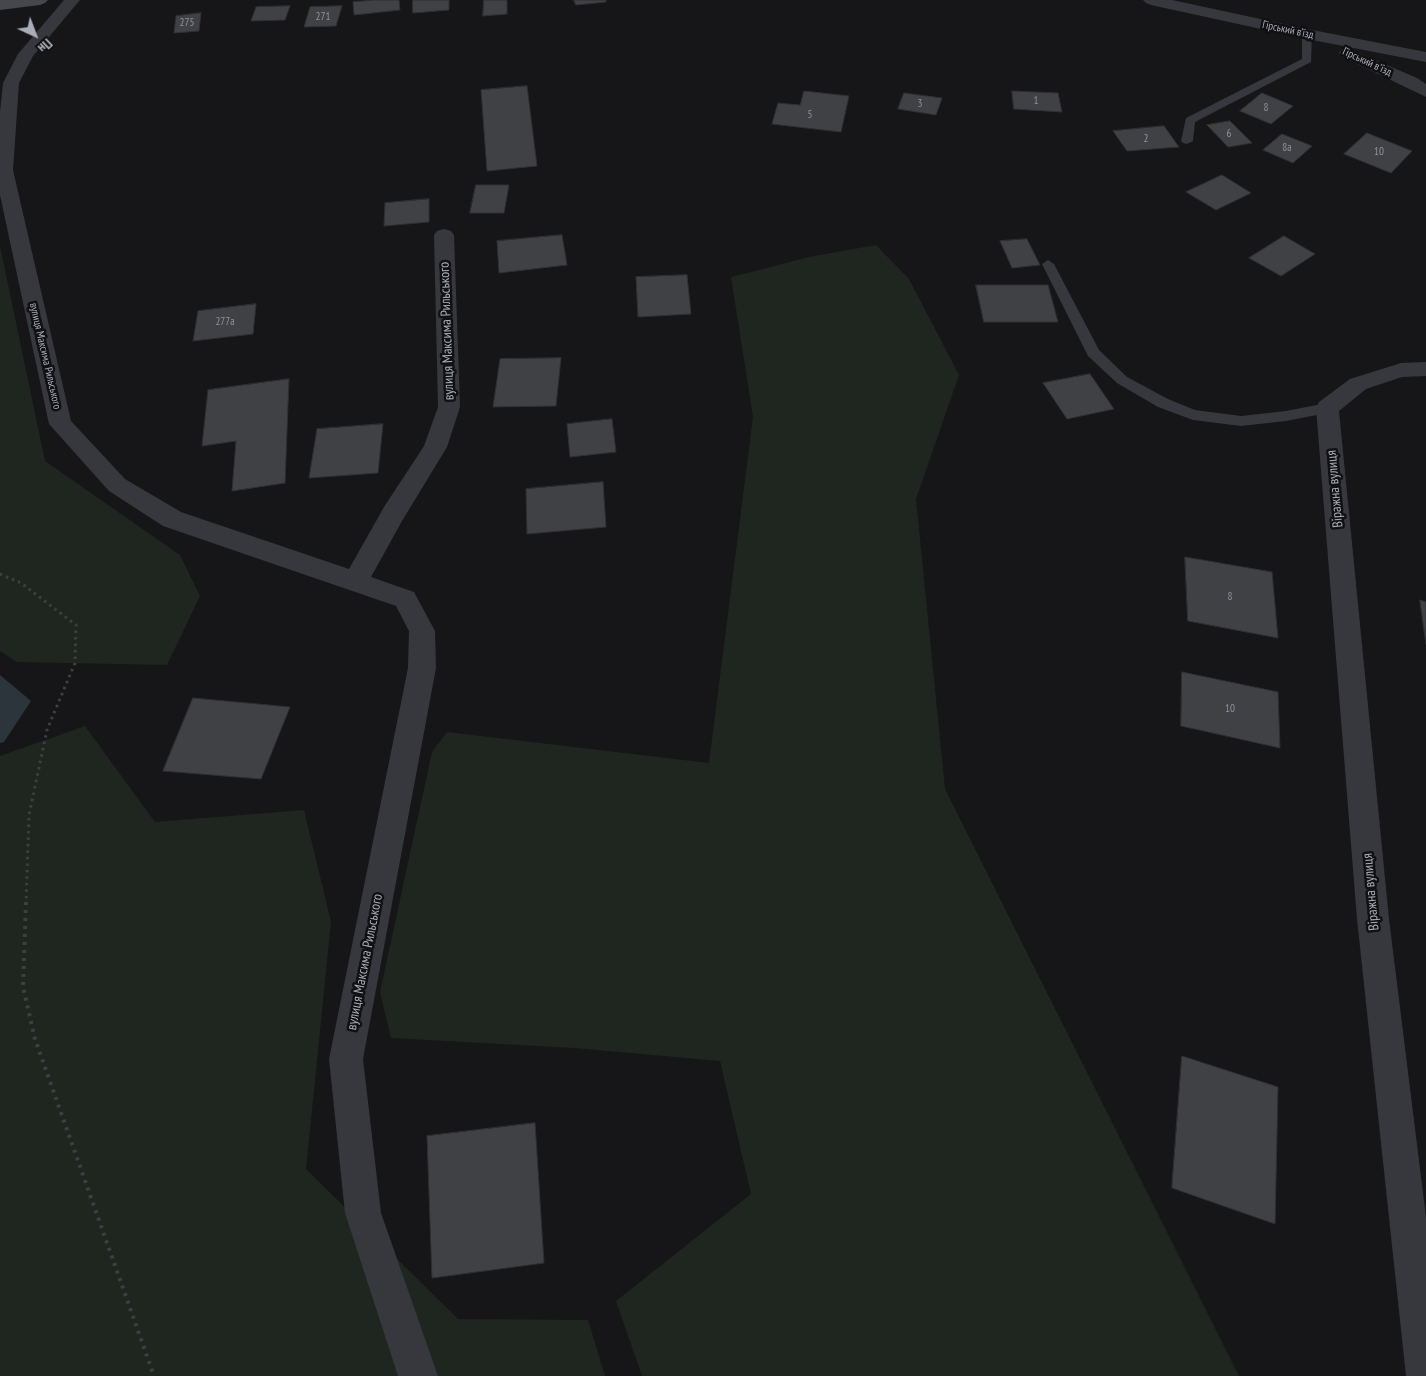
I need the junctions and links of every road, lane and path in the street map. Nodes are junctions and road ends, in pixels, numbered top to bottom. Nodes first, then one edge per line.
1 (40, 0) edge
2 (72, 0) edge
3 (1151, 0) edge
4 (0, 5) edge
5 (1307, 34) junction
6 (1426, 57) edge
7 (1426, 92) edge
8 (1187, 142) dead end
9 (444, 235) dead end
10 (1048, 264) dead end
11 (1426, 369) edge
12 (1328, 408) junction
13 (0, 574) edge
14 (355, 582) junction
15 (154, 1376) edge
16 (418, 1376) edge
17 (1426, 1376) edge

1 - 4 main road
2 - 14 street, вулиця Максима Рильського
3 - 5 street, Гірський в’їзд
5 - 6 street, Гірський в’їзд
5 - 7 street, Гірський в'їзд
5 - 8 lane
9 - 14 street, вулиця Максима Рильського
10 - 12 lane
11 - 12 street
12 - 17 street, Віражна вулиця
13 - 15 path
14 - 16 street, вулиця Максима Рильського

